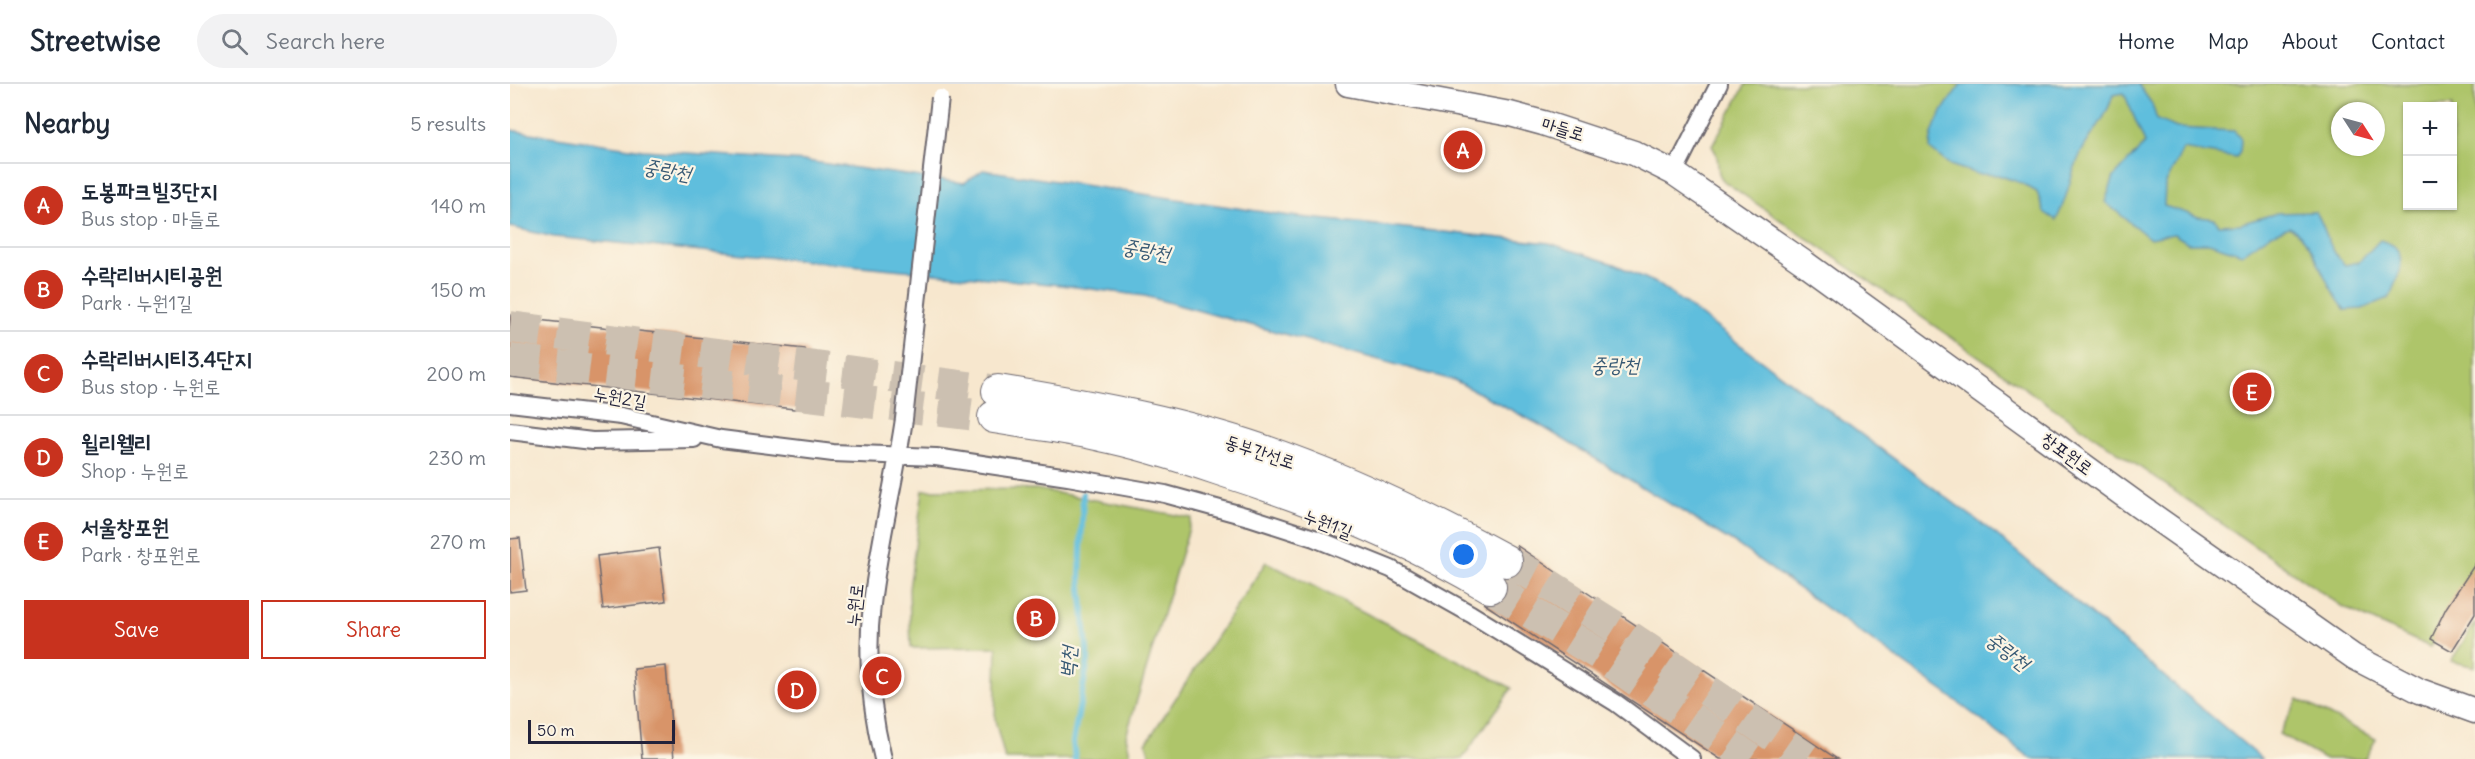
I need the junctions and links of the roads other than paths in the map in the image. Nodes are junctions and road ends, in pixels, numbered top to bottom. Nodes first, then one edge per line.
1 (1348, 84) edge
2 (1719, 84) edge
3 (941, 91) edge
4 (1674, 173) junction
5 (510, 403) edge
6 (510, 431) edge
7 (722, 439) junction
8 (899, 456) junction
9 (1506, 561) tunnel mouth
10 (1490, 587) tunnel mouth
11 (2475, 711) edge
12 (883, 759) edge
13 (1692, 759) edge

1 - 4 street, 마들로
2 - 4 street
3 - 8 street, 누원로, bridge
4 - 11 street, 창포원로
5 - 7 street, 누원2길
6 - 7 street, 누원2길
7 - 8 street, 누원2길
8 - 12 street, 누원로
8 - 13 street, 누원1길
9 - 10 highway, 동부간선로

